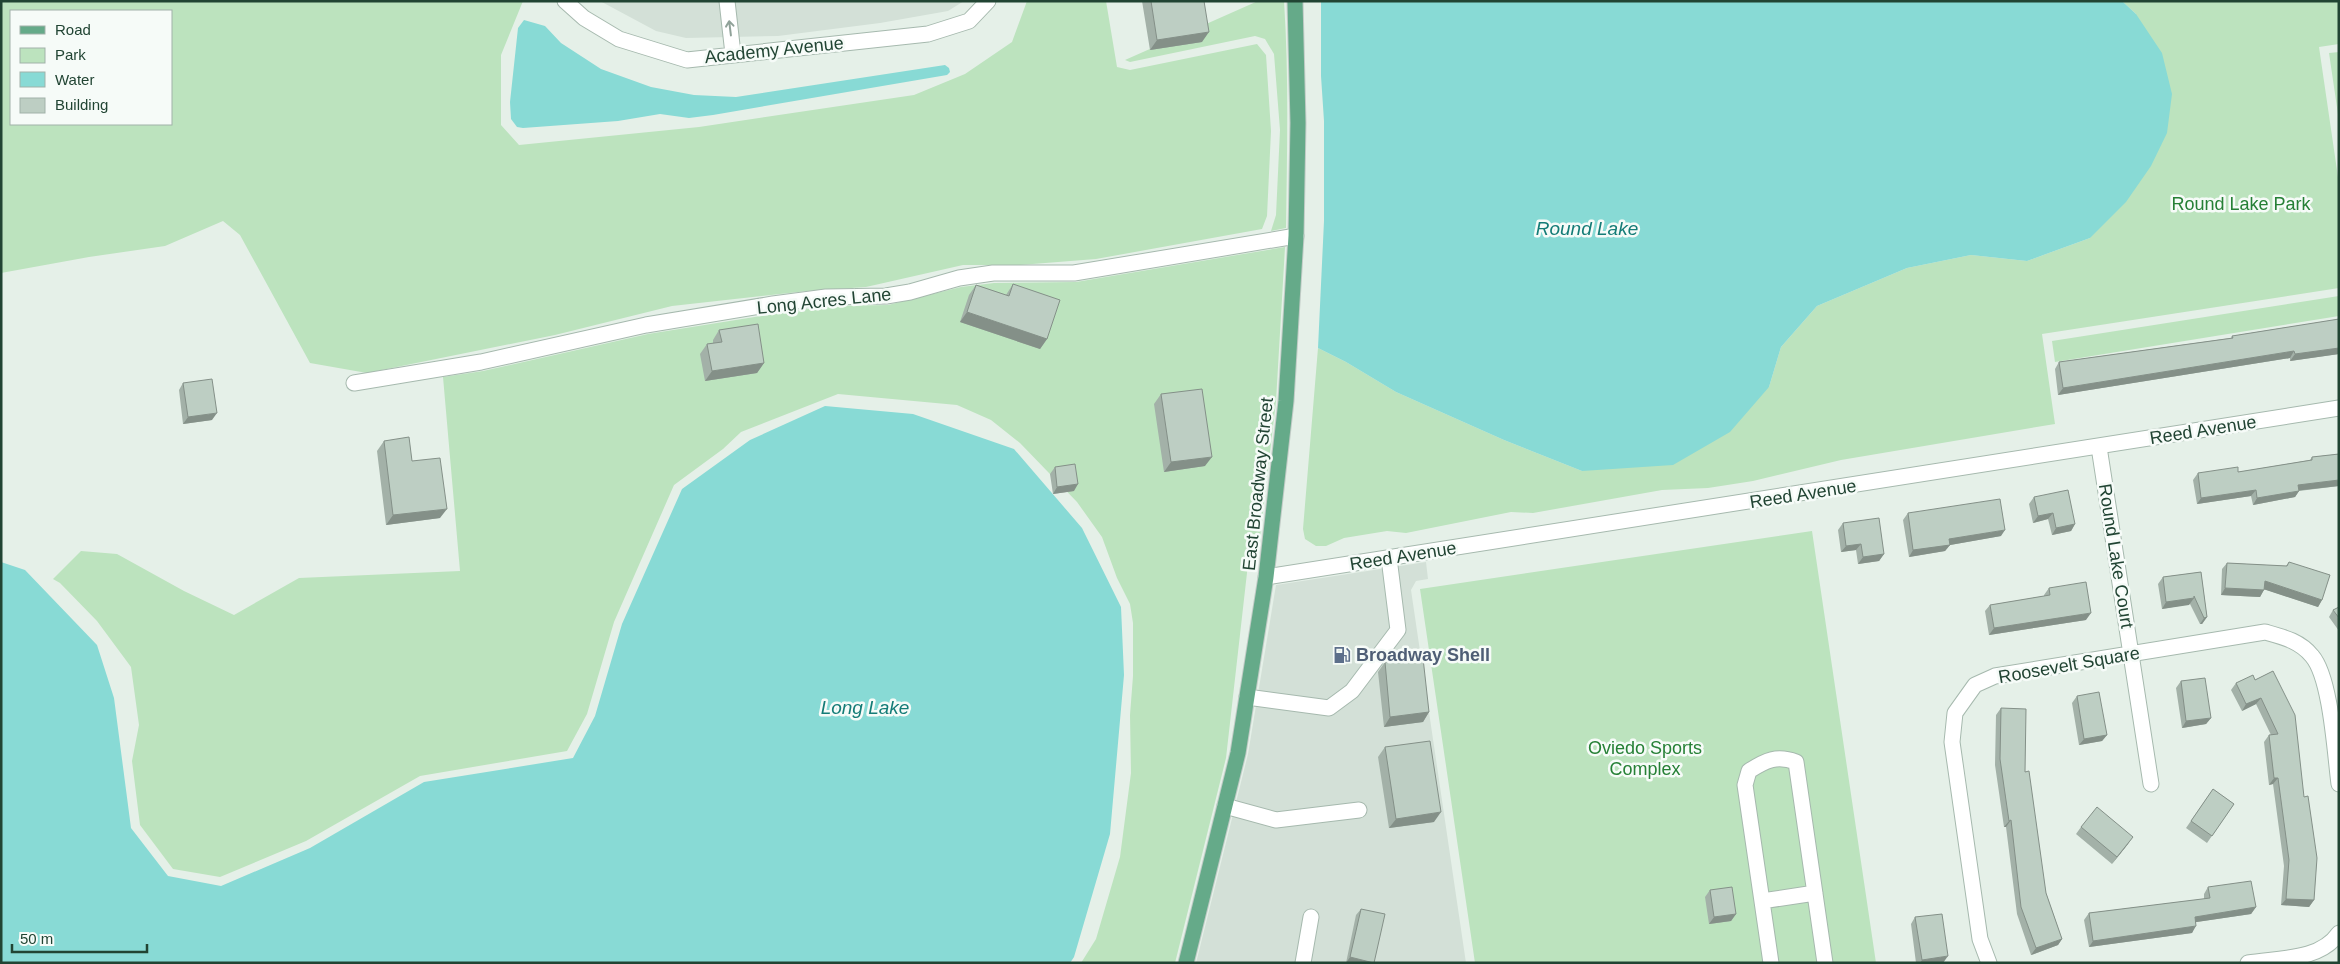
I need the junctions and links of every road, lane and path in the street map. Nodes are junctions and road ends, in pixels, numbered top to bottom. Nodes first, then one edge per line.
1 (565, 1) edge
2 (727, 1) edge
3 (988, 1) edge
4 (1295, 1) edge
5 (733, 54) junction
6 (1296, 236) junction
7 (354, 383) dead end
8 (2339, 408) edge
9 (2099, 447) junction
10 (1389, 558) junction
11 (1266, 577) junction
12 (2131, 654) junction
13 (1247, 697) junction
14 (2151, 784) dead end
15 (2339, 784) edge
16 (1225, 806) junction
17 (1359, 810) dead end
18 (1815, 893) junction
19 (1762, 901) junction
20 (1312, 916) dead end
21 (2339, 933) edge
22 (1186, 963) edge
23 (1303, 963) edge
24 (1772, 963) edge
25 (1825, 963) edge
26 (1989, 963) edge
27 (2248, 963) edge

1 - 5 street, Academy Avenue
5 -> 2 street
3 - 5 street, Academy Avenue
4 - 6 main road, East Broadway Street
6 - 7 street, Long Acres Lane
6 - 11 main road, East Broadway Street
8 - 9 street, Reed Avenue
9 - 10 street, Reed Avenue
9 - 12 street, Round Lake Court
10 - 11 street, Reed Avenue
10 - 13 street
11 - 13 main road, East Broadway Street
12 - 14 street, Round Lake Court
12 - 15 street, Roosevelt Square
12 - 26 street, Roosevelt Square
13 - 16 main road, East Broadway Street
16 - 17 street
16 - 22 main road, East Broadway Street
18 - 19 street
18 - 19 street
18 - 25 street
19 - 24 street
20 - 23 street
21 - 27 street

